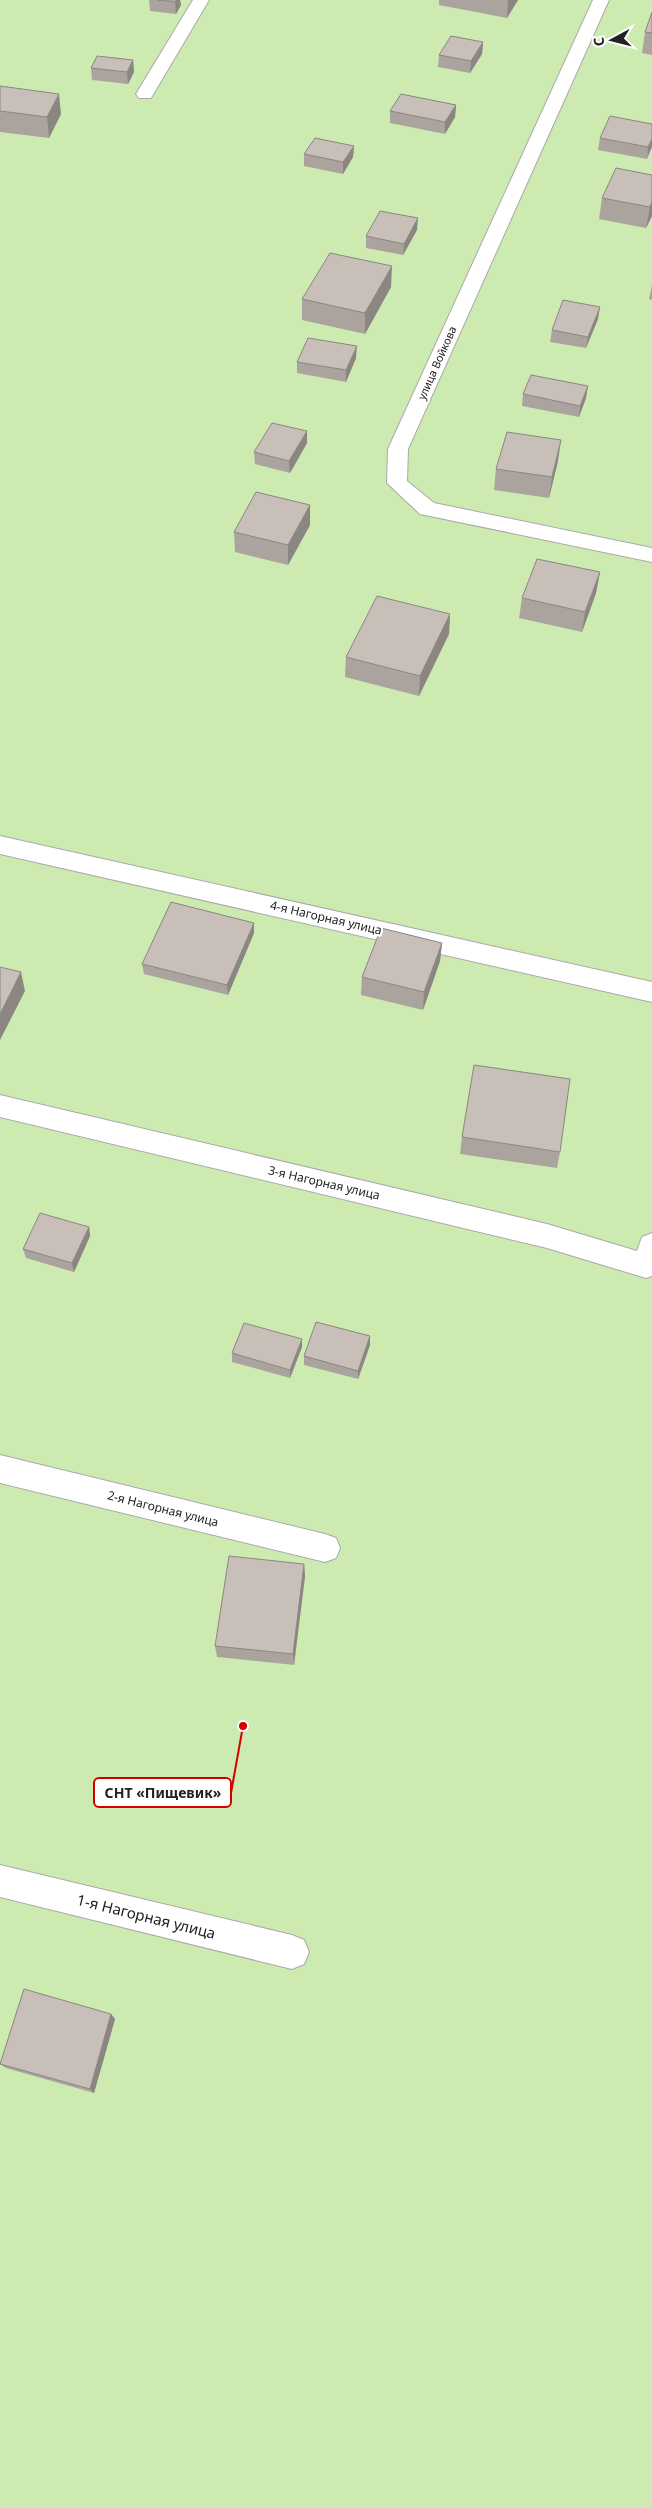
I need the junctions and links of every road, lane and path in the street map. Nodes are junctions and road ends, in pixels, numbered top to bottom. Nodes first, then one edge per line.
1 (202, 0) edge
2 (602, 0) edge
3 (144, 94) dead end
4 (652, 555) edge
5 (0, 845) edge
6 (652, 992) edge
7 (0, 1106) edge
8 (649, 1256) edge
9 (0, 1469) edge
10 (325, 1548) dead end
11 (0, 1881) edge
12 (292, 1952) dead end

1 - 3 street
2 - 4 street, улица Войкова
5 - 6 street, 4-я Нагорная улица
7 - 8 street, 3-я Нагорная улица
9 - 10 street, 2-я Нагорная улица
11 - 12 street, 1-я Нагорная улица

